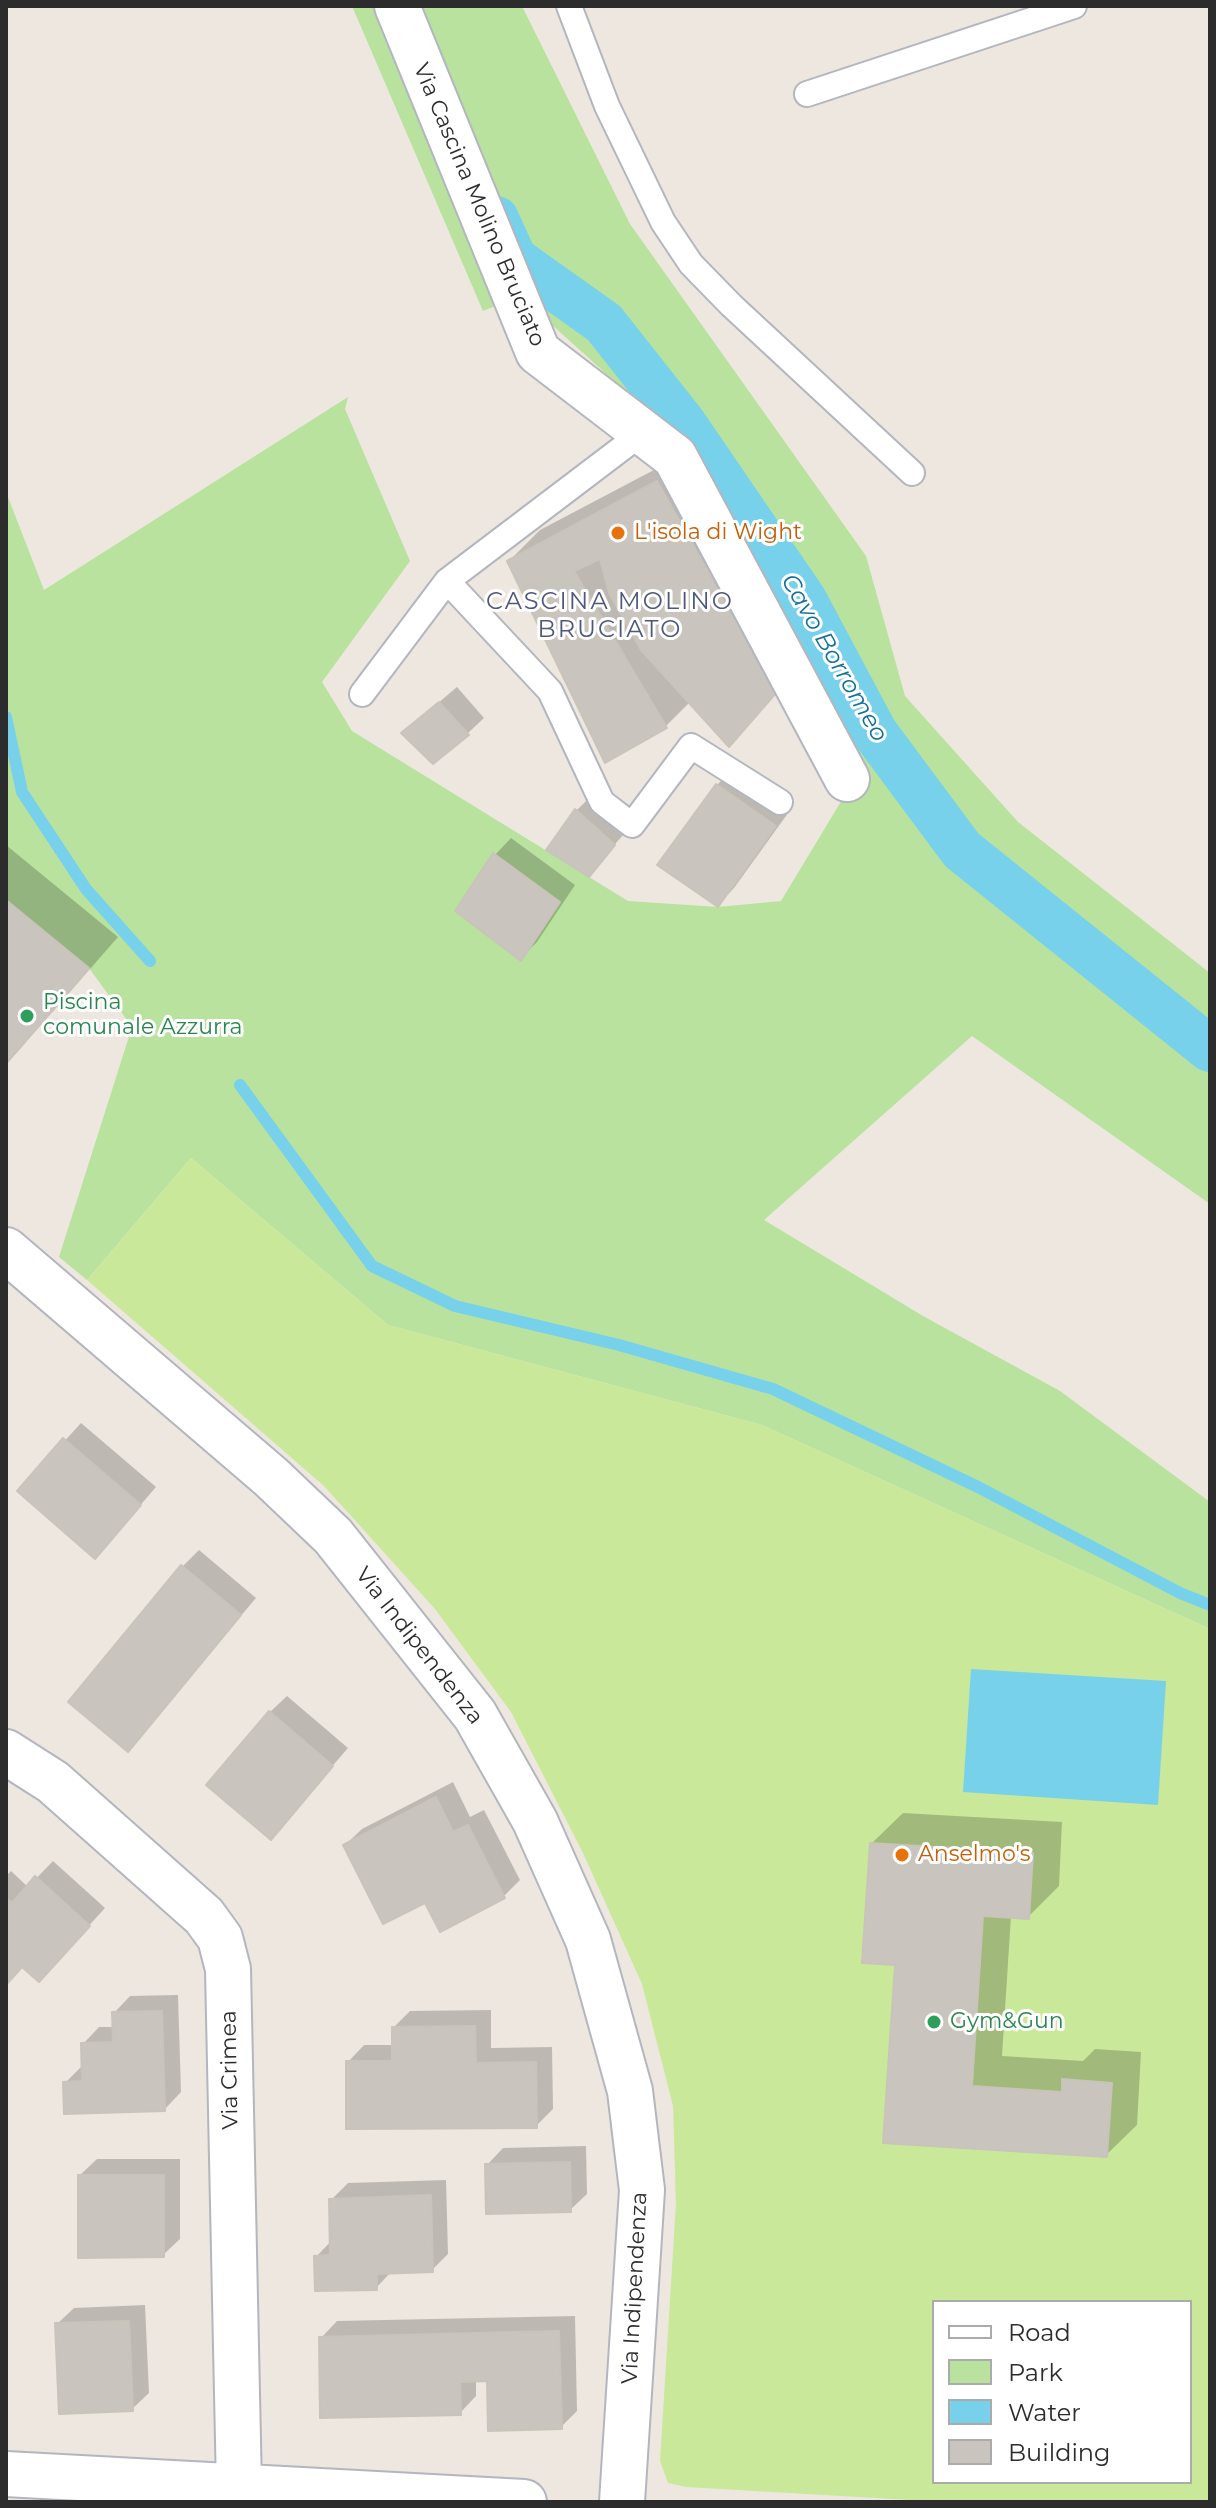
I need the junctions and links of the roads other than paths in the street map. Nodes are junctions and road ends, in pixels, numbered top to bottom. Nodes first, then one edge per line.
1 (397, 6) edge
2 (569, 6) edge
3 (1074, 6) edge
4 (807, 94) dead end
5 (642, 433) junction
6 (912, 473) dead end
7 (447, 581) junction
8 (362, 694) dead end
9 (847, 779) dead end
10 (780, 802) dead end
11 (6, 1250) edge
12 (6, 1752) edge
13 (6, 2474) edge
14 (239, 2488) junction
15 (524, 2502) edge
16 (622, 2502) edge

1 - 5 street, Via Cascina Molino Bruciato
2 - 6 lane
3 - 4 lane
5 - 7 lane
5 - 9 street, Via Cascina Molino Bruciato
7 - 8 lane
7 - 10 lane
11 - 16 street, Via Indipendenza
12 - 14 street, Via Crimea
13 - 14 street
14 - 15 street

